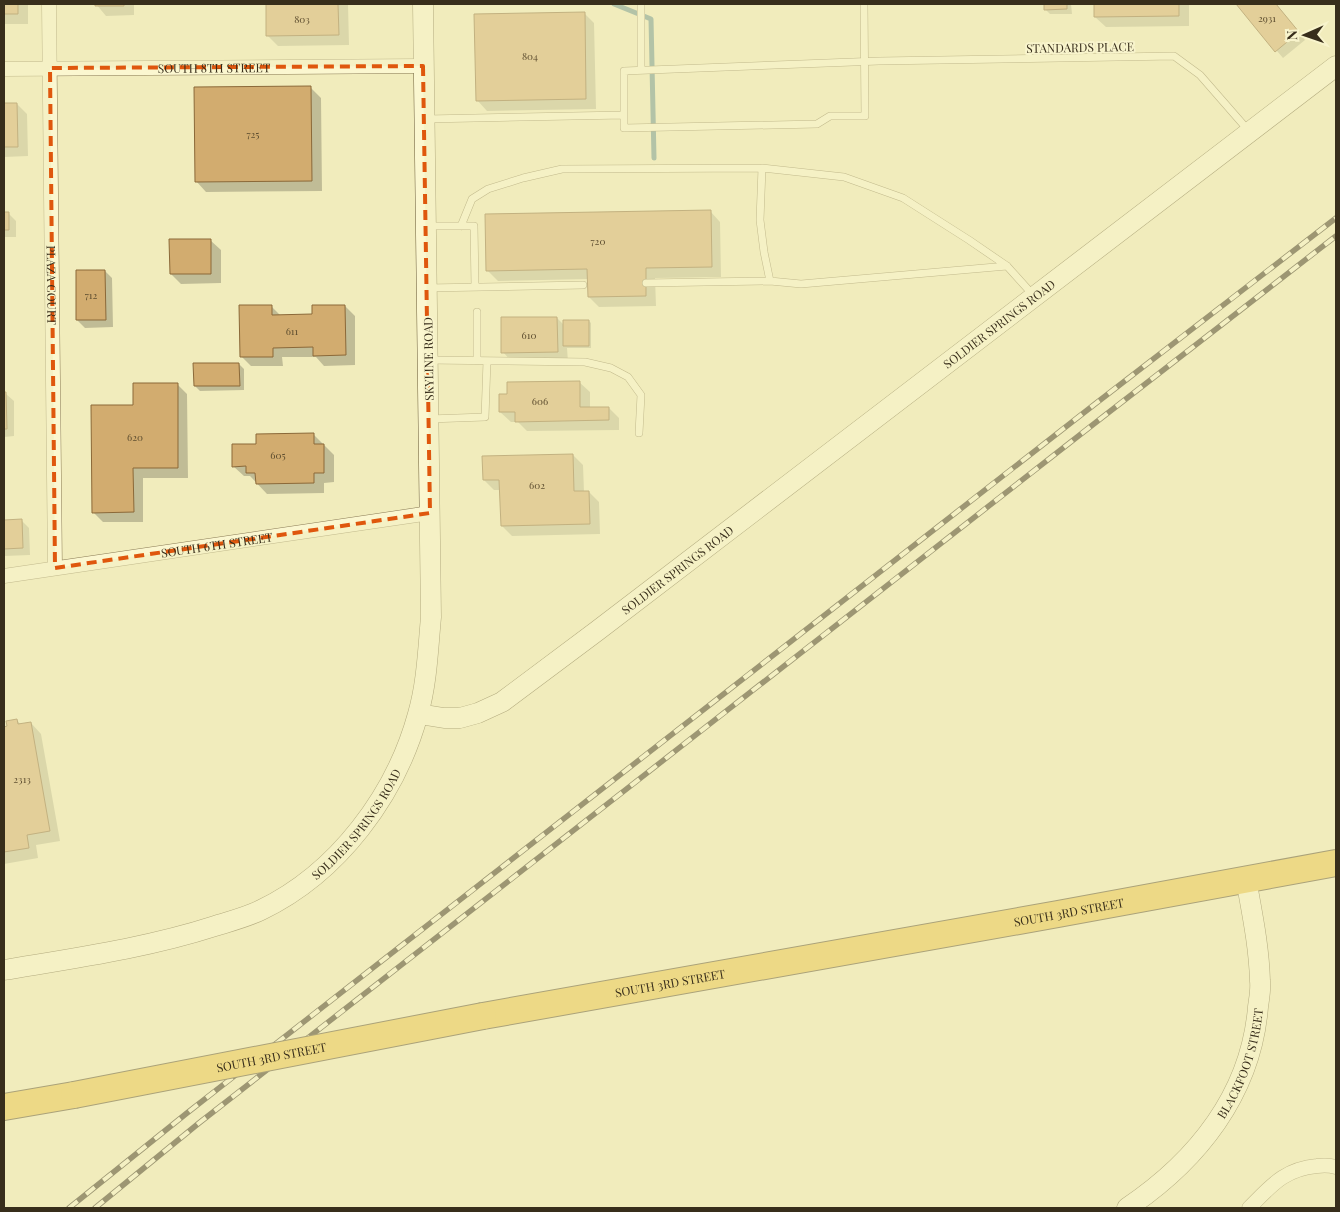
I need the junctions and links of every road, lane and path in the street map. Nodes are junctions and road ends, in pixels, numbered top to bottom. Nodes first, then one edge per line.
1 (49, 4) edge
2 (422, 4) edge
3 (641, 4) edge
4 (864, 4) edge
5 (864, 62) junction
6 (424, 66) junction
7 (1336, 66) edge
8 (50, 68) junction
9 (4, 69) edge
10 (641, 70) junction
11 (624, 115) junction
12 (424, 119) junction
13 (1250, 132) junction
14 (762, 168) junction
15 (426, 226) junction
16 (461, 226) junction
17 (1006, 266) junction
18 (770, 281) junction
19 (646, 283) dead end
20 (583, 285) dead end
21 (475, 286) junction
22 (427, 288) junction
23 (1034, 297) junction
24 (477, 312) dead end
25 (428, 360) junction
26 (477, 361) junction
27 (487, 361) junction
28 (429, 418) junction
29 (640, 433) dead end
30 (430, 513) junction
31 (55, 568) junction
32 (4, 576) edge
33 (419, 714) junction
34 (1336, 862) edge
35 (1246, 879) junction
36 (4, 970) edge
37 (4, 1107) edge
38 (1336, 1167) edge
39 (1127, 1208) edge
40 (1249, 1208) edge

1 - 8 street, PLAZA COURT
2 - 6 street, SKYLINE ROAD
3 - 10 lane
4 - 5 lane
5 - 10 lane, STANDARDS PLACE
5 - 11 lane
5 - 13 lane, STANDARDS PLACE
6 - 8 street, SOUTH 8TH STREET
6 - 12 street, SKYLINE ROAD
7 - 13 street, SOLDIER SPRINGS ROAD
8 - 9 street, SOUTH 8TH STREET
8 - 31 street, PLAZA COURT
10 - 11 lane
11 - 12 lane
12 - 15 street, SKYLINE ROAD
13 - 23 street, SOLDIER SPRINGS ROAD
14 - 16 lane
14 - 17 lane
14 - 18 lane
15 - 16 lane
15 - 22 street, SKYLINE ROAD
16 - 21 lane
17 - 18 lane
17 - 23 lane
18 - 19 lane
20 - 21 lane
21 - 22 lane
22 - 25 street, SKYLINE ROAD
23 - 33 street, SOLDIER SPRINGS ROAD
24 - 26 lane
25 - 26 lane
25 - 28 street, SKYLINE ROAD
26 - 27 lane
27 - 28 lane
27 - 29 lane
28 - 30 street, SKYLINE ROAD
30 - 31 street, SOUTH 6TH STREET
30 - 33 street, SKYLINE ROAD
31 - 32 street, SOUTH 6TH STREET
33 - 36 street, SOLDIER SPRINGS ROAD
34 - 35 highway, SOUTH 3RD STREET
35 - 37 highway, SOUTH 3RD STREET, bridge
35 - 39 street, BLACKFOOT STREET
38 - 40 street

